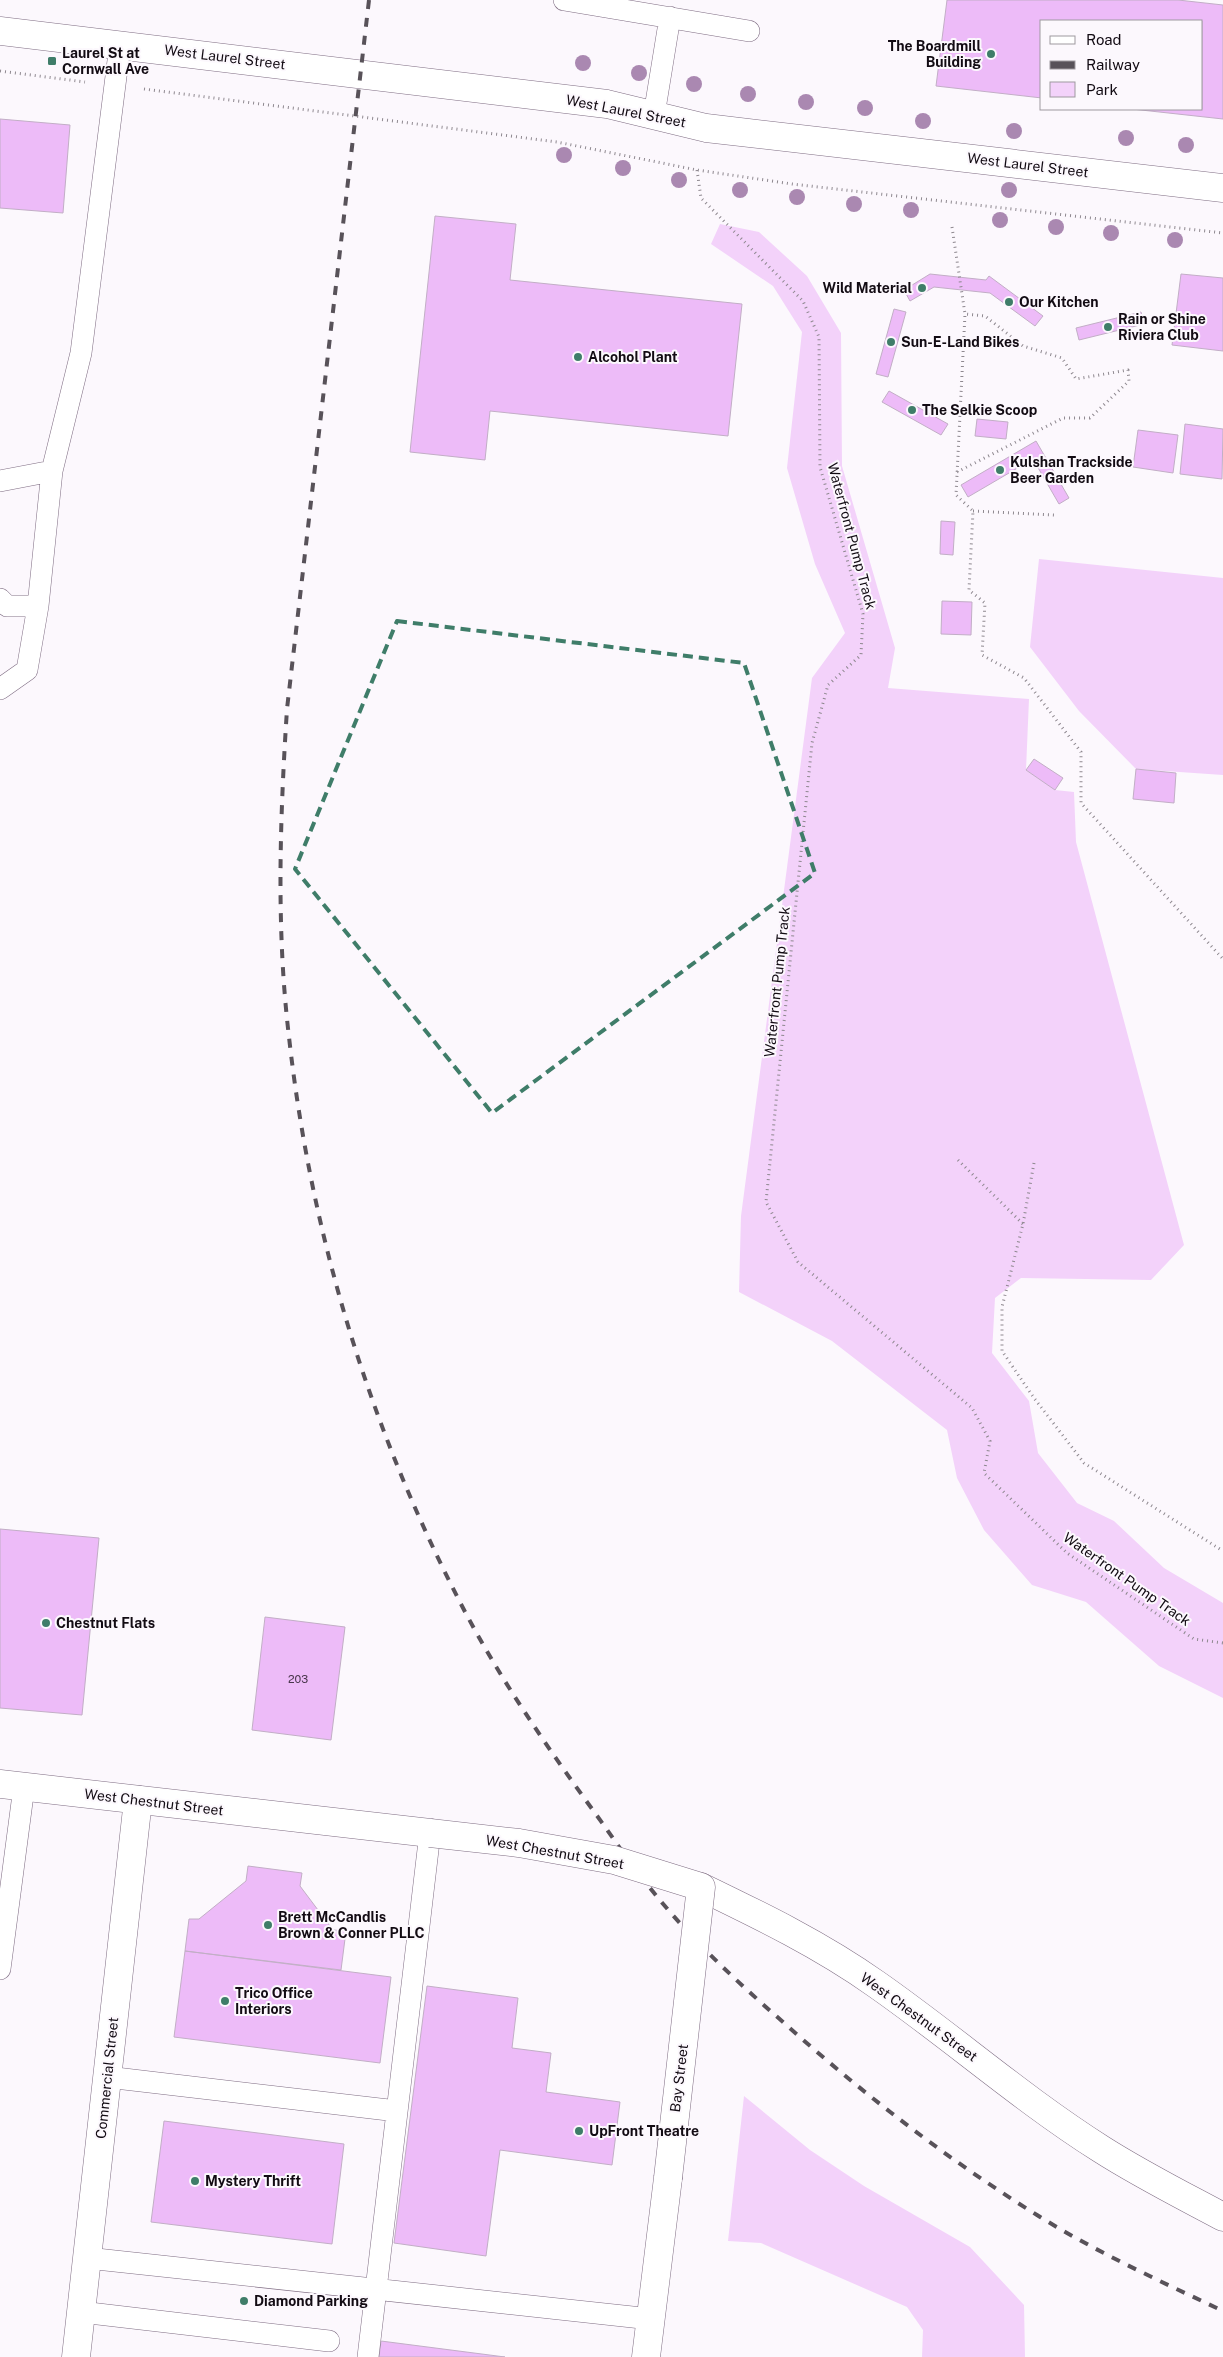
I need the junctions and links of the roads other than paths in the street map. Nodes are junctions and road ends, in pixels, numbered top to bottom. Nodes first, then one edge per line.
1 (564, 0) edge
2 (670, 17) junction
3 (0, 31) edge
4 (749, 31) dead end
5 (120, 45) junction
6 (654, 115) junction
7 (1223, 188) edge
8 (52, 470) junction
9 (0, 481) edge
10 (0, 599) edge
11 (38, 606) junction
12 (0, 689) edge
13 (12, 1786) edge
14 (138, 1800) junction
15 (430, 1832) junction
16 (701, 1887) junction
17 (0, 1969) edge
18 (107, 2077) junction
19 (397, 2111) junction
20 (1223, 2217) edge
21 (87, 2258) junction
22 (376, 2291) junction
23 (81, 2312) junction
24 (651, 2319) junction
25 (329, 2341) dead end
26 (76, 2357) edge
27 (368, 2357) edge
28 (646, 2357) edge

1 - 2 lane
2 - 4 lane
2 - 6 lane
3 - 5 street, West Laurel Street
5 - 6 street, West Laurel Street
5 - 8 lane
6 - 7 street, West Laurel Street
8 - 9 lane
8 - 11 lane
10 - 11 lane
11 - 12 lane
13 - 14 street, West Chestnut Street
13 - 17 lane
14 - 15 street, West Chestnut Street
14 - 18 street, Commercial Street
15 - 16 street, West Chestnut Street, bridge
15 - 19 lane
16 - 20 street, West Chestnut Street
16 - 24 street, Bay Street, bridge
18 - 19 lane
18 - 21 street, Commercial Street
19 - 22 lane
21 - 22 lane
21 - 23 street, Commercial Street
22 - 24 lane
22 - 27 lane
23 - 25 lane
23 - 26 street, Commercial Street
24 - 28 street, Bay Street

